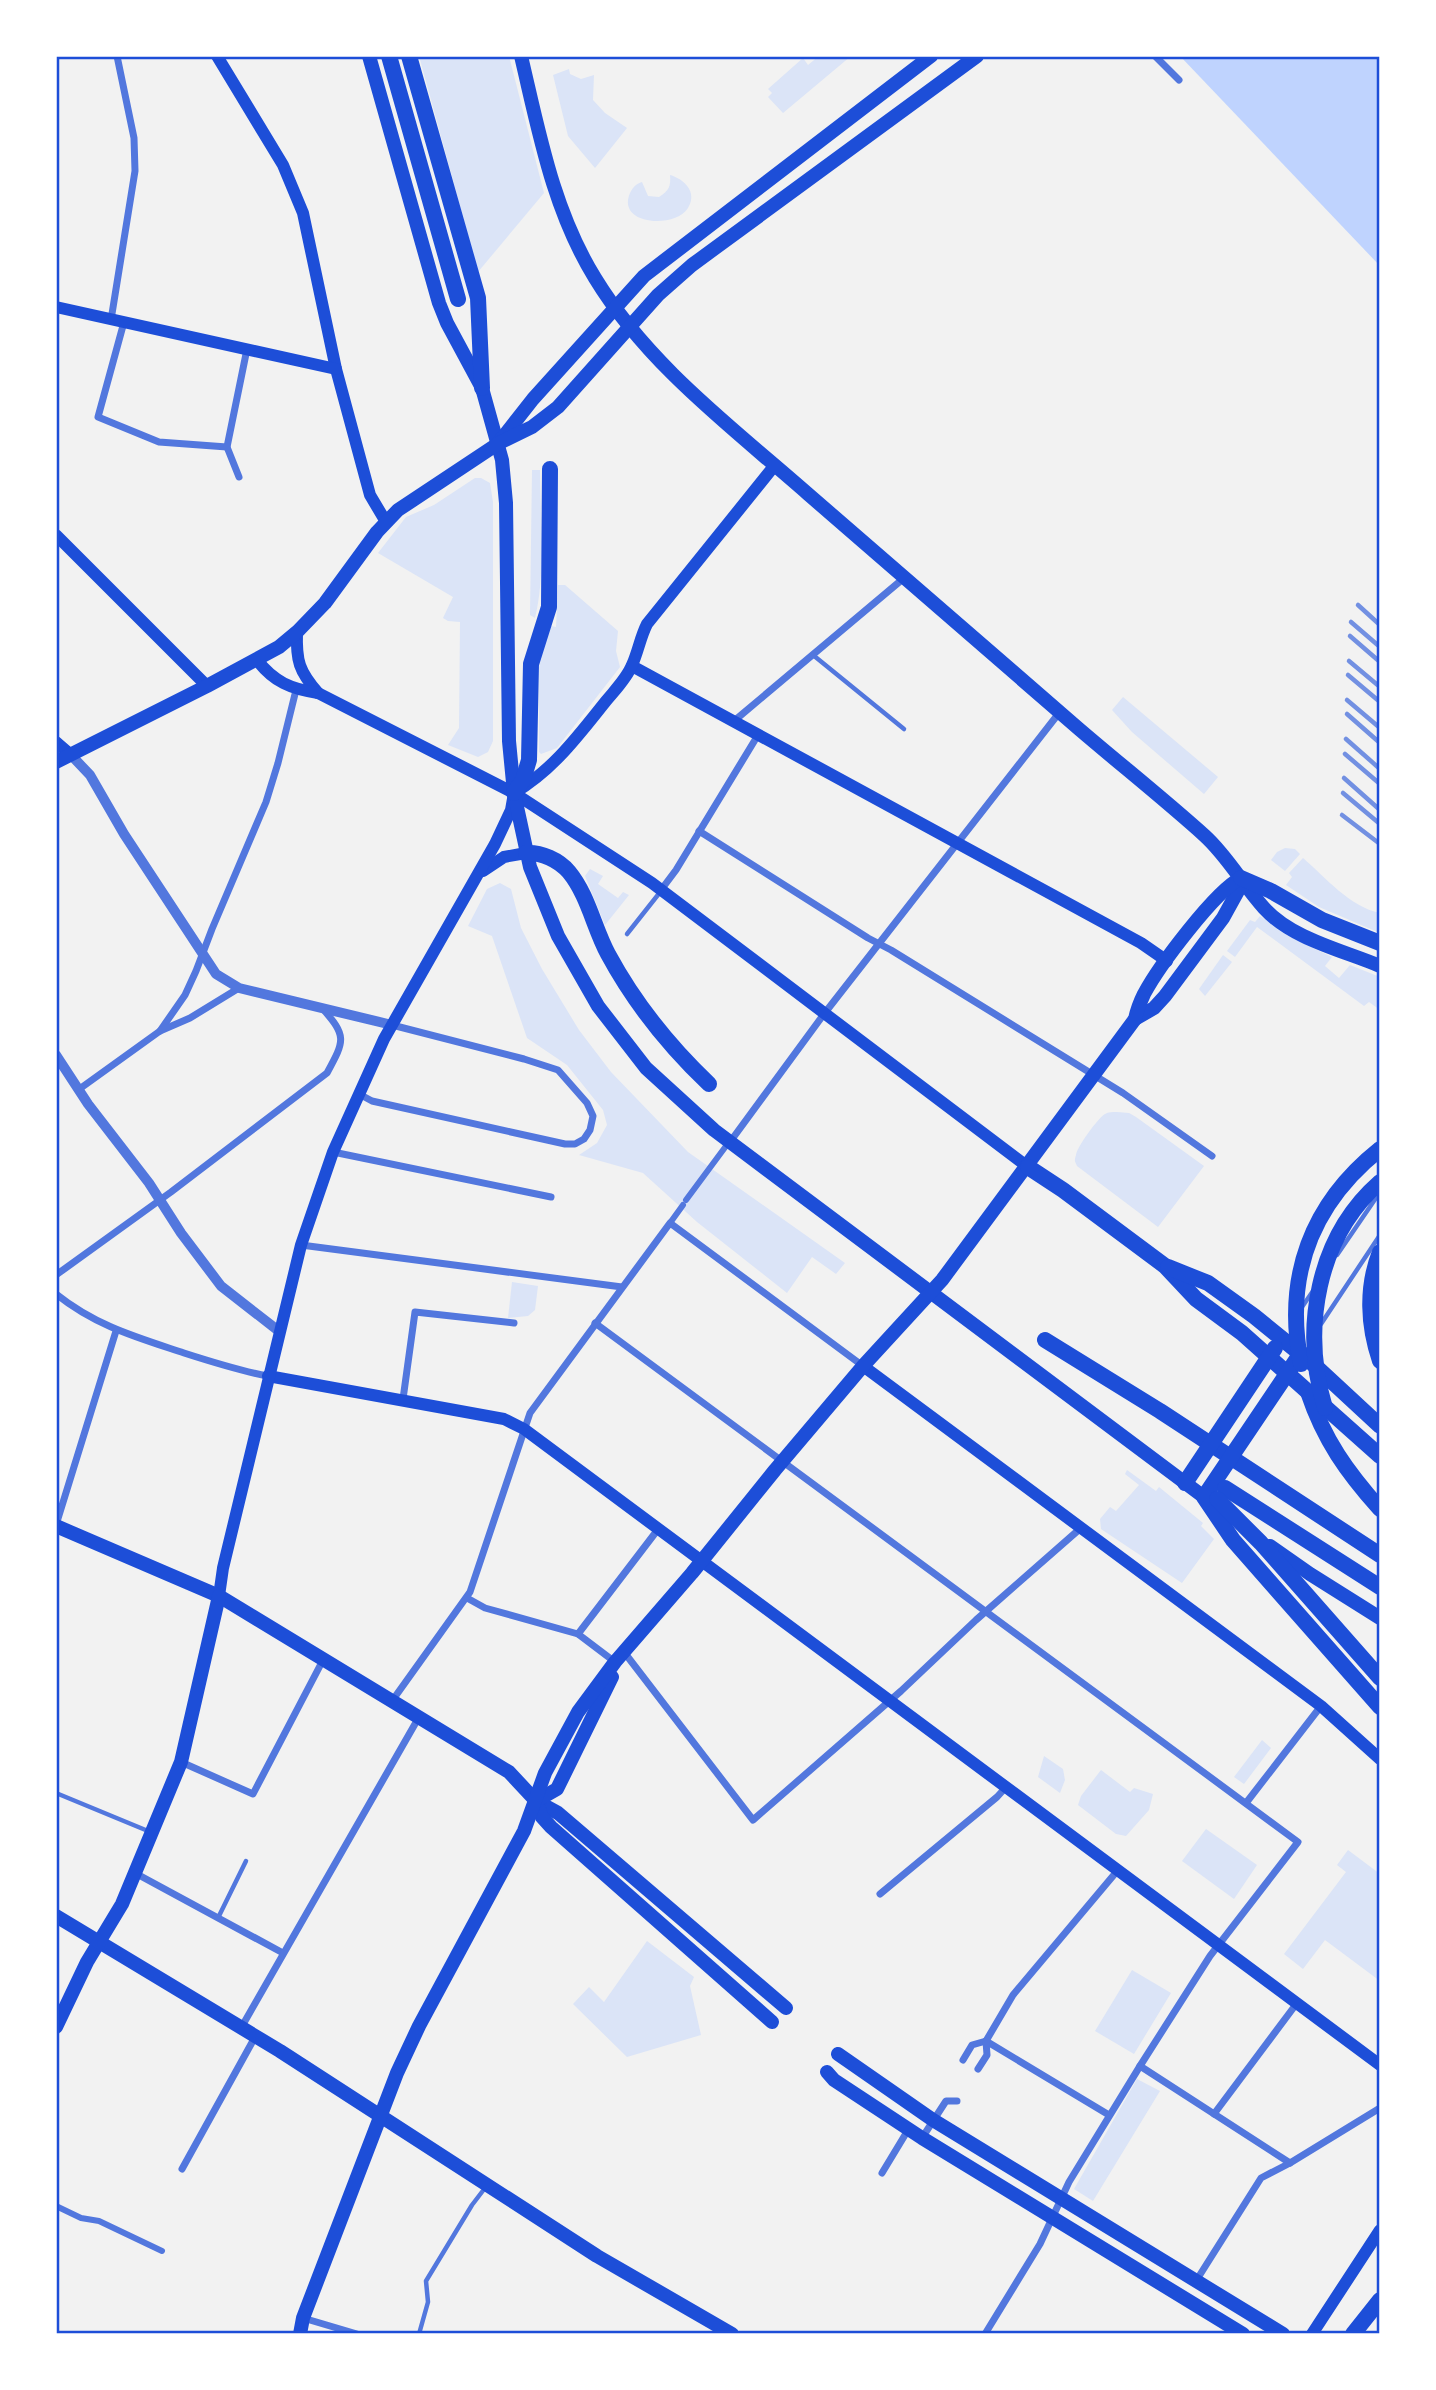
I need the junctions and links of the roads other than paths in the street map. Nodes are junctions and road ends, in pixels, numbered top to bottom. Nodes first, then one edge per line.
1 (117, 56) edge
2 (217, 56) edge
3 (369, 56) edge
4 (389, 56) edge
5 (409, 56) edge
6 (521, 56) edge
7 (931, 56) edge
8 (977, 56) edge
9 (1155, 56) edge
10 (1178, 80) dead end
11 (458, 299) dead end
12 (56, 307) edge
13 (614, 308) junction
14 (118, 321) junction
15 (629, 327) junction
16 (247, 349) junction
17 (336, 369) junction
18 (482, 388) junction
19 (499, 443) junction
20 (227, 447) junction
21 (775, 465) junction
22 (550, 469) dead end
23 (239, 477) dead end
24 (386, 522) junction
25 (56, 535) edge
26 (904, 578) junction
27 (297, 632) junction
28 (813, 655) junction
29 (257, 660) junction
30 (632, 666) junction
31 (207, 686) junction
32 (296, 690) junction
33 (318, 693) junction
34 (1060, 712) junction
35 (734, 721) junction
36 (904, 729) dead end
37 (758, 735) junction
38 (56, 742) edge
39 (71, 755) junction
40 (56, 762) edge
41 (514, 793) junction
42 (699, 831) junction
43 (958, 844) junction
44 (526, 853) junction
45 (1241, 878) junction
46 (476, 879) junction
47 (661, 890) junction
48 (627, 934) dead end
49 (1380, 943) edge
50 (880, 944) junction
51 (203, 957) junction
52 (1167, 961) junction
53 (1380, 966) edge
54 (239, 988) junction
55 (322, 1007) junction
56 (824, 1014) junction
57 (1135, 1019) junction
58 (392, 1025) junction
59 (160, 1031) junction
60 (56, 1055) edge
61 (1094, 1076) junction
62 (709, 1084) dead end
63 (78, 1090) junction
64 (359, 1094) junction
65 (729, 1142) junction
66 (1380, 1149) edge
67 (333, 1152) junction
68 (1212, 1156) dead end
69 (1028, 1167) junction
70 (1380, 1182) edge
71 (1380, 1191) edge
72 (551, 1197) dead end
73 (160, 1200) junction
74 (670, 1223) junction
75 (1380, 1235) edge
76 (301, 1245) junction
77 (1380, 1252) edge
78 (1165, 1266) junction
79 (56, 1275) edge
80 (622, 1287) junction
81 (931, 1293) junction
82 (56, 1294) edge
83 (595, 1322) junction
84 (514, 1323) dead end
85 (116, 1331) junction
86 (280, 1332) junction
87 (1281, 1338) junction
88 (1045, 1340) dead end
89 (1301, 1353) junction
90 (1269, 1357) junction
91 (1380, 1361) edge
92 (863, 1366) junction
93 (1288, 1373) junction
94 (268, 1376) junction
95 (403, 1399) junction
96 (1380, 1426) edge
97 (524, 1429) junction
98 (1380, 1456) edge
99 (783, 1461) junction
100 (1185, 1483) junction
101 (1215, 1496) junction
102 (1376, 1504) edge
103 (56, 1525) edge
104 (1082, 1527) junction
105 (659, 1528) junction
106 (1380, 1556) edge
107 (702, 1559) junction
108 (1380, 1587) edge
109 (219, 1597) junction
110 (467, 1598) junction
111 (986, 1612) junction
112 (1380, 1618) edge
113 (578, 1634) junction
114 (619, 1657) junction
115 (323, 1660) junction
116 (1380, 1678) edge
117 (891, 1700) junction
118 (392, 1701) junction
119 (1321, 1706) junction
120 (1380, 1707) edge
121 (419, 1717) junction
122 (1380, 1759) edge
123 (181, 1762) junction
124 (1007, 1786) junction
125 (56, 1793) edge
126 (536, 1801) junction
127 (1246, 1804) junction
128 (152, 1833) junction
129 (246, 1861) dead end
130 (1118, 1869) junction
131 (135, 1874) junction
132 (880, 1894) dead end
133 (56, 1916) edge
134 (218, 1918) junction
135 (99, 1942) junction
136 (1219, 1944) junction
137 (715, 1947) junction
138 (284, 1953) junction
139 (705, 1962) junction
140 (1297, 2003) junction
141 (786, 2008) dead end
142 (772, 2022) dead end
143 (56, 2027) edge
144 (241, 2029) junction
145 (255, 2037) junction
146 (986, 2041) junction
147 (838, 2054) dead end
148 (963, 2060) dead end
149 (1380, 2065) edge
150 (1140, 2066) junction
151 (978, 2069) dead end
152 (827, 2072) dead end
153 (943, 2091) dead end
154 (946, 2101) junction
155 (957, 2101) dead end
156 (1380, 2108) edge
157 (1214, 2114) junction
158 (1109, 2115) junction
159 (379, 2117) junction
160 (933, 2120) junction
161 (909, 2129) junction
162 (922, 2138) junction
163 (1290, 2163) junction
164 (182, 2169) dead end
165 (882, 2174) dead end
166 (487, 2184) junction
167 (1062, 2199) junction
168 (56, 2206) edge
169 (1053, 2217) junction
170 (1380, 2230) edge
171 (162, 2251) dead end
172 (1196, 2281) junction
173 (1380, 2300) edge
174 (303, 2318) junction
175 (300, 2334) edge
176 (357, 2334) edge
177 (419, 2334) edge
178 (733, 2334) edge
179 (985, 2334) edge
180 (1243, 2334) edge
181 (1283, 2334) edge
182 (1312, 2334) edge
183 (1353, 2334) edge

1 - 14 street
2 - 17 main road
3 - 18 main road
4 - 11 highway
5 - 18 highway
6 - 13 main road
7 - 13 main road
8 - 15 main road
9 - 10 street
12 - 14 main road
13 - 15 main road
13 - 19 main road
14 - 16 main road
14 - 20 street
15 - 19 main road
15 - 21 main road
16 - 17 main road
16 - 20 street
17 - 24 main road
18 - 19 main road
19 - 24 main road
19 - 41 main road
20 - 23 street
21 - 26 main road
21 - 30 main road
22 - 41 highway
24 - 27 main road
25 - 31 main road
26 - 28 street
26 - 34 main road
27 - 29 main road
27 - 33 main road
28 - 35 street
28 - 36 lane
29 - 31 main road
29 - 32 main road
30 - 35 main road
30 - 41 main road
31 - 39 main road
32 - 33 main road
32 - 51 street
33 - 41 main road
34 - 43 street
34 - 45 main road
35 - 37 main road
37 - 42 street
37 - 43 main road
38 - 39 main road
39 - 40 main road
39 - 51 street
41 - 44 main road
41 - 46 main road
41 - 47 main road
42 - 47 street
42 - 50 street
43 - 50 street
43 - 52 main road
44 - 46 main road
44 - 62 highway
44 - 65 main road
45 - 49 highway
45 - 52 main road
45 - 53 main road
45 - 57 main road
46 - 58 main road
47 - 48 lane
47 - 56 main road
50 - 56 street
50 - 61 street
51 - 54 street
51 - 59 street
52 - 57 main road
54 - 55 street
54 - 59 street
55 - 58 street
55 - 73 street
56 - 65 street
56 - 69 main road
57 - 61 main road
58 - 64 main road
58 - 64 street
59 - 63 street
60 - 63 street
61 - 68 street
61 - 69 main road
63 - 73 street
64 - 67 main road
65 - 74 street
65 - 81 main road
66 - 102 highway
67 - 72 street
67 - 76 main road
69 - 78 highway
69 - 81 main road
70 - 102 highway
71 - 87 lane
73 - 79 street
73 - 86 street
74 - 80 street
74 - 92 street
75 - 89 lane
76 - 80 street
76 - 86 main road
77 - 91 highway
78 - 87 highway
78 - 90 highway
80 - 83 street
81 - 92 main road
81 - 100 main road
82 - 85 street
83 - 97 street
83 - 99 street
84 - 95 street
85 - 94 street
85 - 103 street
86 - 94 main road
87 - 89 highway
87 - 90 highway
88 - 106 highway
89 - 93 highway
89 - 96 highway
90 - 93 highway
90 - 100 highway
92 - 99 main road
92 - 104 main road
93 - 98 highway
93 - 101 highway
94 - 95 main road
94 - 109 main road
95 - 97 main road
97 - 105 main road
97 - 110 street
99 - 107 main road
99 - 111 street
100 - 101 main road
101 - 108 highway
101 - 112 main road
101 - 116 highway
101 - 120 highway
103 - 109 main road
104 - 111 street
104 - 119 main road
105 - 107 main road
105 - 113 street
107 - 114 main road
107 - 117 main road
109 - 115 main road
109 - 123 main road
110 - 113 street
110 - 118 street
111 - 117 street
111 - 127 street
113 - 114 street
114 - 117 street
114 - 126 main road
115 - 118 main road
115 - 123 street
117 - 124 main road
118 - 121 main road
119 - 122 main road
119 - 127 street
121 - 126 main road
121 - 138 street
123 - 128 main road
124 - 130 main road
124 - 132 street
125 - 128 lane
126 - 137 main road
126 - 139 main road
126 - 159 main road
127 - 136 street
128 - 131 main road
129 - 134 lane
130 - 136 main road
130 - 146 street
131 - 134 street
131 - 135 main road
133 - 135 main road
134 - 138 street
135 - 143 main road
135 - 144 main road
136 - 140 main road
136 - 150 street
137 - 139 main road
137 - 141 main road
138 - 144 street
139 - 142 main road
140 - 149 main road
140 - 157 street
144 - 145 main road
145 - 159 main road
145 - 164 street
146 - 148 street
146 - 151 street
146 - 158 street
147 - 160 main road
150 - 157 street
150 - 158 street
152 - 161 main road
153 - 154 street
154 - 155 street
154 - 160 street
156 - 163 street
157 - 163 street
158 - 167 street
159 - 166 main road
159 - 174 main road
160 - 162 street
160 - 167 main road
161 - 162 main road
161 - 165 street
162 - 169 main road
163 - 172 street
166 - 177 lane
166 - 178 main road
167 - 169 street
167 - 172 main road
168 - 171 street
169 - 179 street
169 - 180 main road
170 - 182 main road
172 - 181 main road
173 - 183 highway
174 - 175 main road
174 - 176 street

